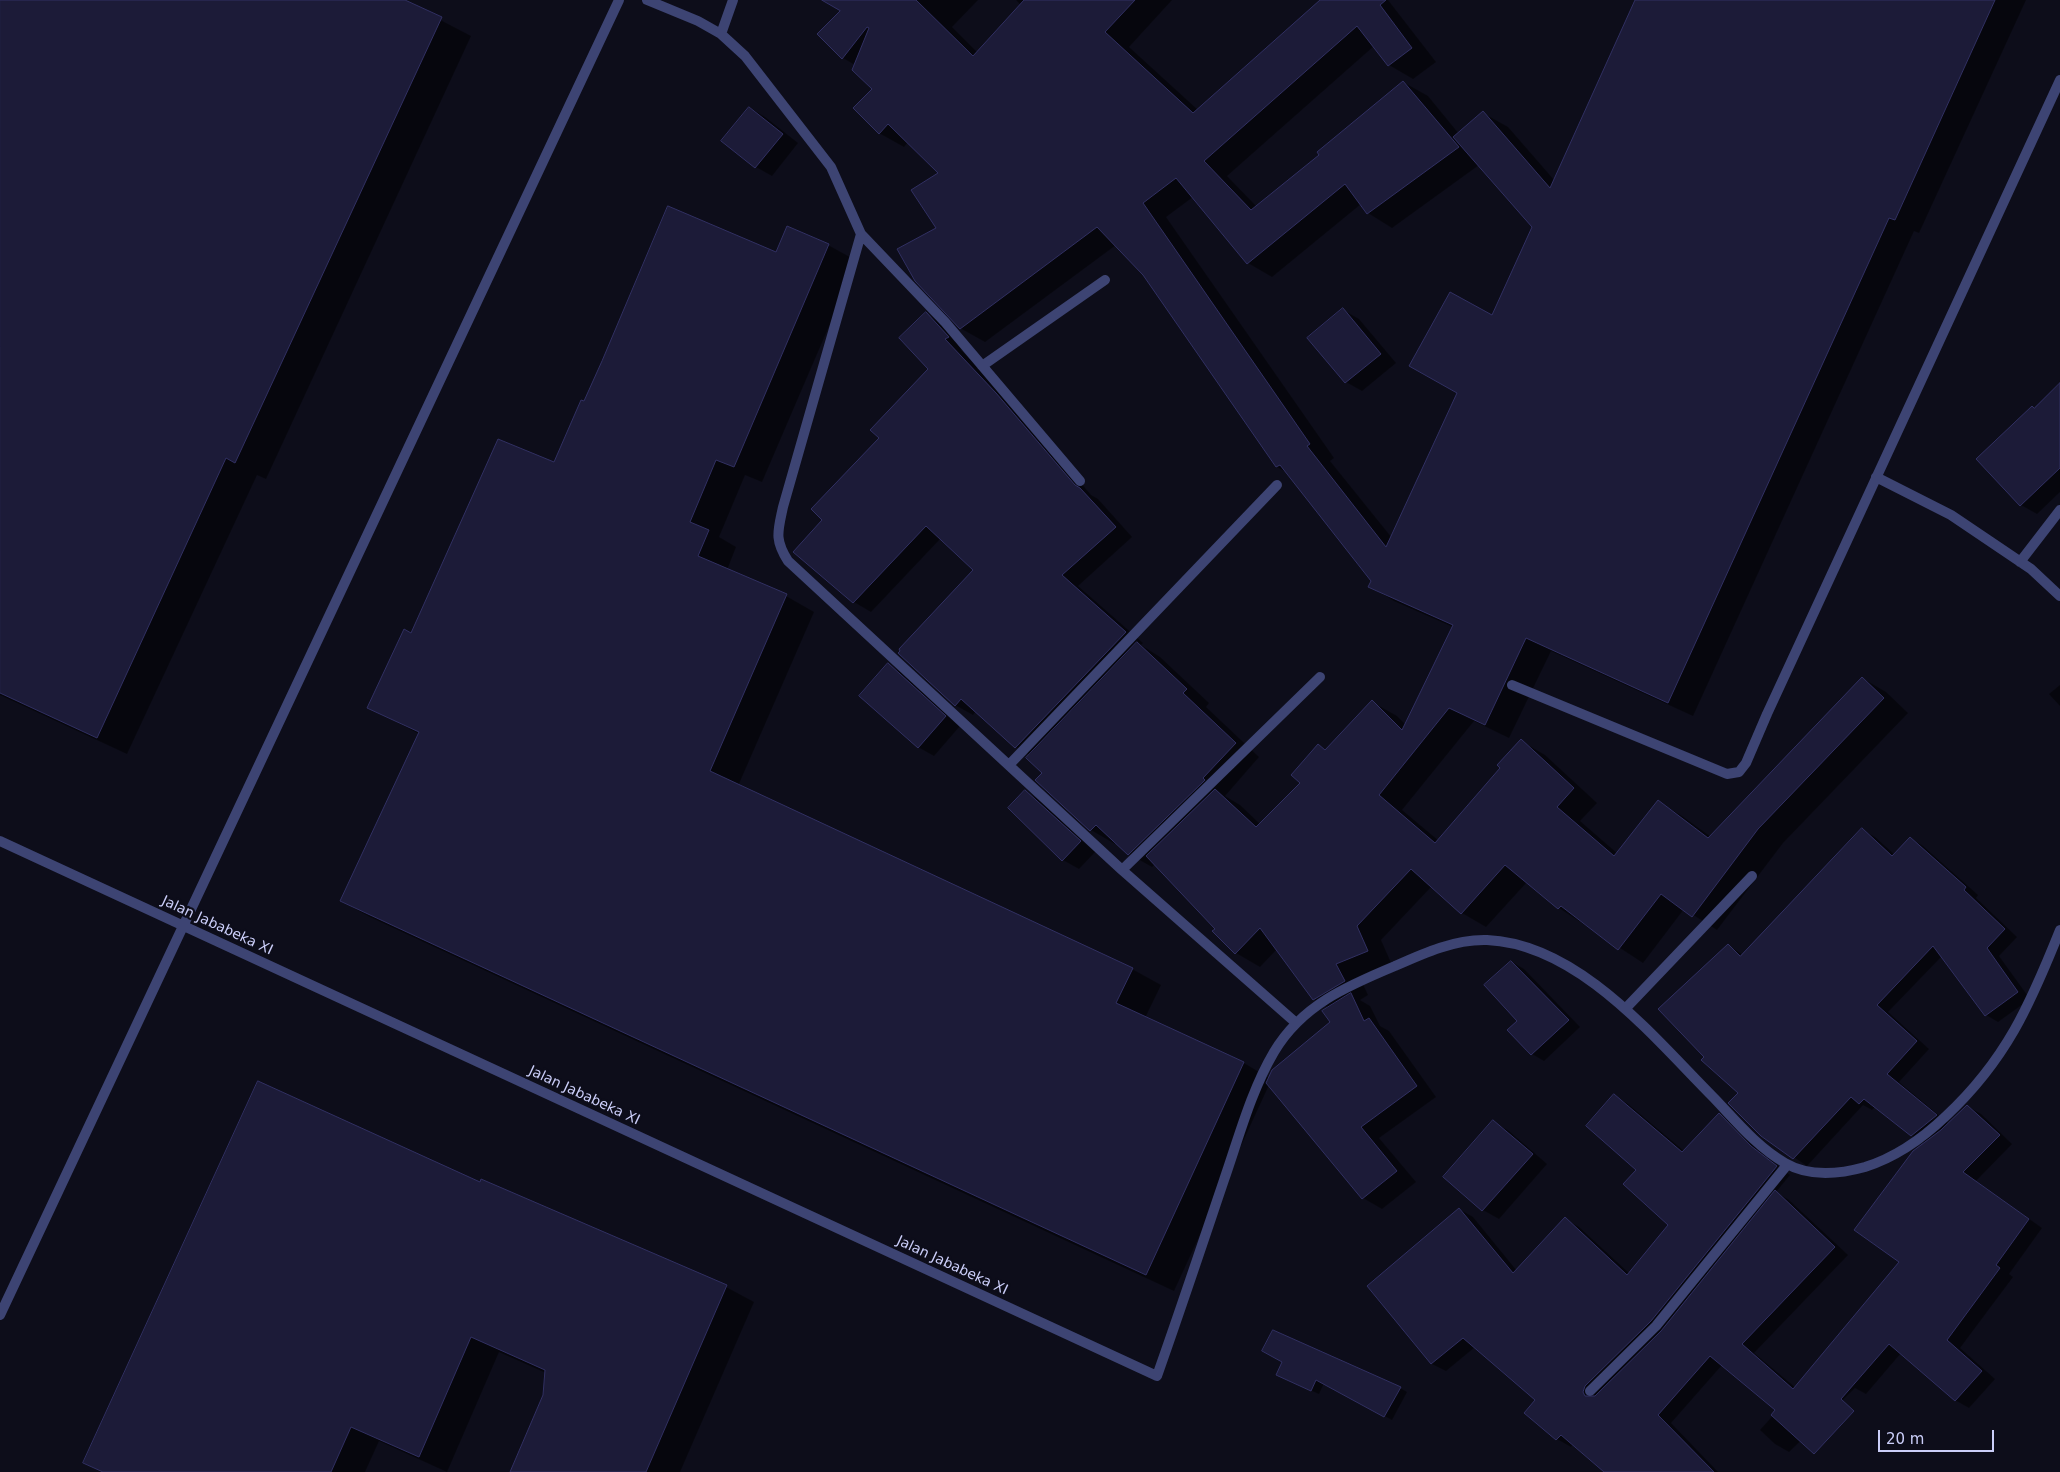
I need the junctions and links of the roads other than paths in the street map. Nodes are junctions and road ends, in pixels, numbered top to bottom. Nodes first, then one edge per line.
1 (619, 0) edge
2 (647, 0) edge
3 (733, 0) edge
4 (721, 34) junction
5 (2060, 80) edge
6 (2055, 104) edge
7 (861, 234) junction
8 (1105, 280) dead end
9 (982, 366) junction
10 (1876, 477) junction
11 (1080, 481) dead end
12 (1277, 485) dead end
13 (2060, 510) edge
14 (2020, 562) junction
15 (2060, 596) edge
16 (1320, 677) dead end
17 (1512, 685) dead end
18 (1009, 765) junction
19 (0, 841) edge
20 (1122, 870) junction
21 (1752, 876) dead end
22 (183, 926) junction
23 (2060, 930) edge
24 (1626, 1008) junction
25 (1295, 1022) junction
26 (1787, 1165) junction
27 (0, 1315) edge
28 (1590, 1391) dead end

1 - 22 street
2 - 4 street
3 - 4 street
4 - 7 street
5 - 6 street
6 - 10 street
7 - 9 street
7 - 18 street
8 - 9 street
9 - 11 street
10 - 14 street
10 - 17 street
12 - 18 street
13 - 14 street
14 - 15 street
16 - 20 street
18 - 20 street
19 - 22 street, Jalan Jababeka XI
20 - 25 street
21 - 24 street
22 - 25 street, Jalan Jababeka XI
22 - 27 street
23 - 26 street
24 - 25 street
24 - 26 street
26 - 28 street

